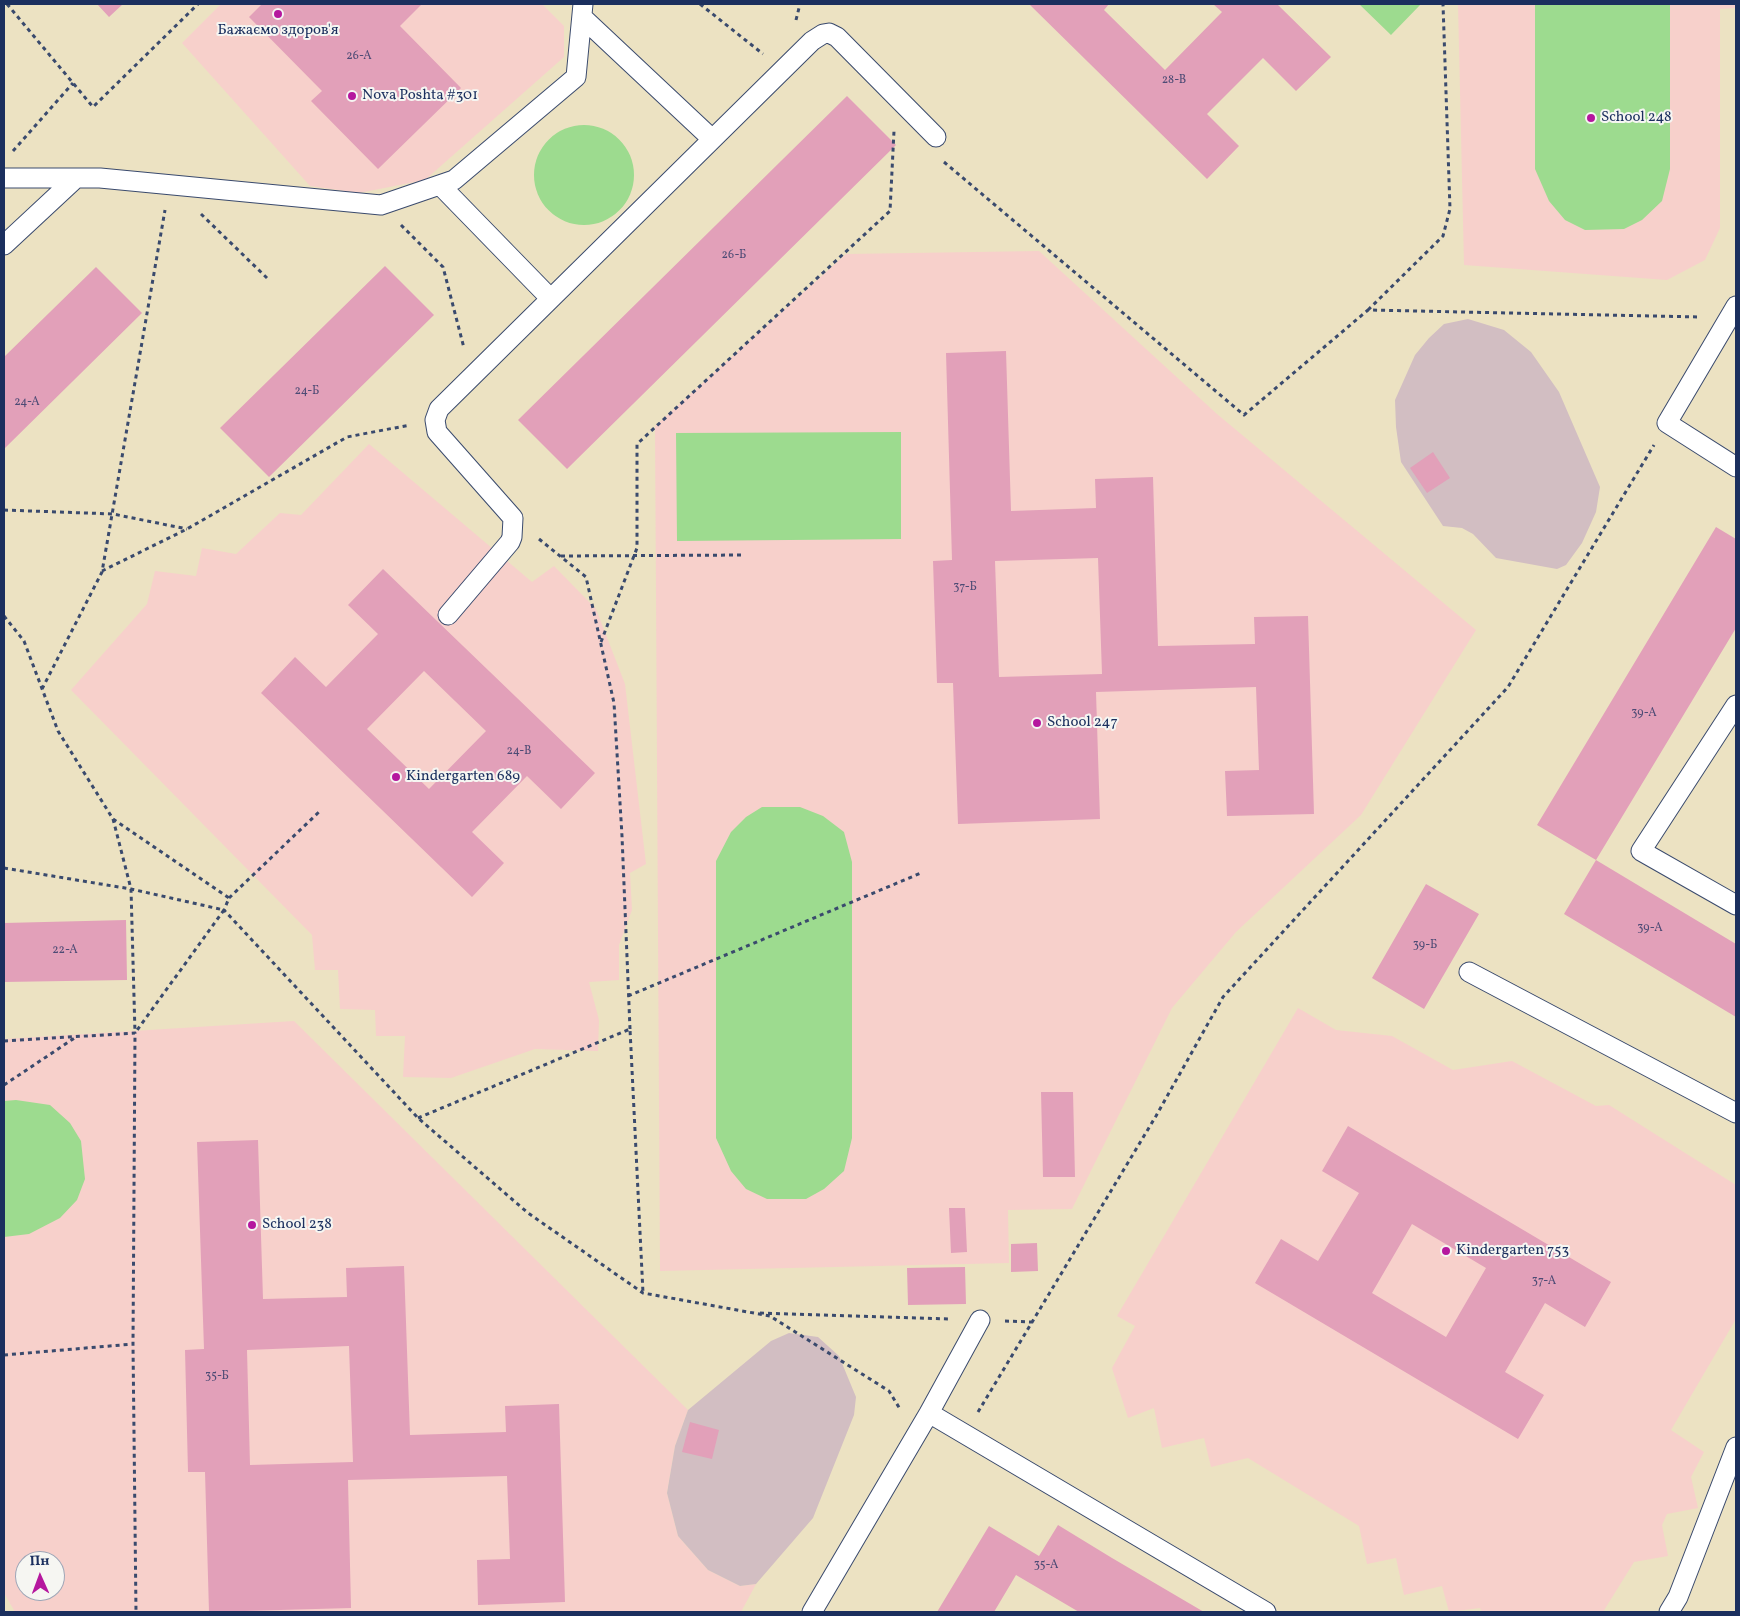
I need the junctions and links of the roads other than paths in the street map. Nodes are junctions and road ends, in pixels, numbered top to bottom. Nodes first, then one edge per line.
1 (582, 10) edge
2 (936, 137) dead end
3 (712, 139) junction
4 (4, 178) edge
5 (76, 179) junction
6 (440, 185) junction
7 (4, 245) edge
8 (550, 298) junction
9 (1733, 312) edge
10 (1736, 467) edge
11 (448, 614) dead end
12 (1736, 705) edge
13 (1736, 905) edge
14 (1469, 972) dead end
15 (1736, 1113) edge
16 (980, 1320) road end
17 (929, 1413) junction
18 (1736, 1447) edge
19 (812, 1612) edge
20 (1266, 1612) edge
21 (1669, 1612) edge

1 - 3 lane
1 - 6 lane
2 - 3 lane
3 - 8 lane
4 - 5 lane
5 - 6 lane
5 - 7 lane
6 - 8 lane
8 - 11 lane
9 - 10 lane
12 - 13 lane
14 - 15 lane
16 - 17 lane
17 - 19 lane
17 - 20 lane
18 - 21 lane

